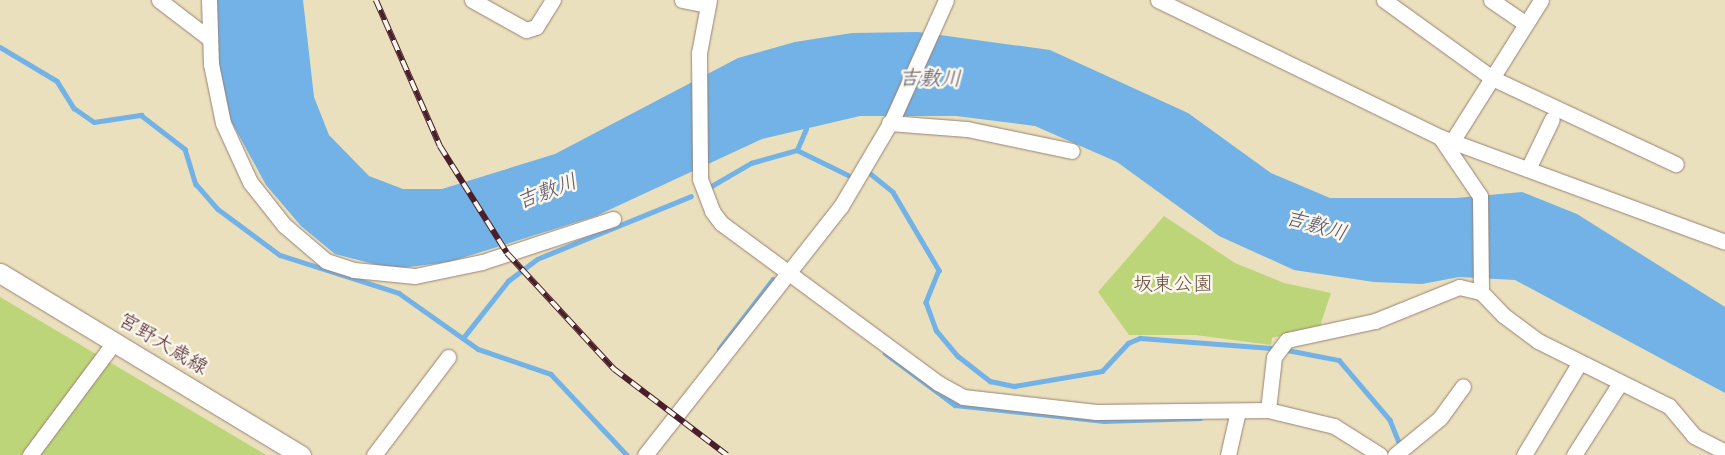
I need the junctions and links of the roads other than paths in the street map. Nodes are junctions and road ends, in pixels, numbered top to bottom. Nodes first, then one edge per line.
1 (159, 0) edge
2 (210, 0) edge
3 (472, 0) edge
4 (553, 0) edge
5 (682, 0) edge
6 (946, 0) edge
7 (1158, 0) edge
8 (1384, 0) edge
9 (1491, 0) edge
10 (1541, 0) edge
11 (708, 2) edge
12 (1404, 6) edge
13 (1526, 24) junction
14 (210, 39) junction
15 (1492, 78) junction
16 (1552, 119) dead end
17 (891, 120) junction
18 (1447, 138) junction
19 (1072, 151) dead end
20 (1676, 164) dead end
21 (1528, 169) junction
22 (612, 219) dead end
23 (1725, 242) edge
24 (790, 270) junction
25 (0, 274) edge
26 (1480, 287) junction
27 (115, 341) junction
28 (448, 358) dead end
29 (1578, 364) junction
30 (1620, 383) junction
31 (1463, 386) dead end
32 (1268, 410) junction
33 (1238, 411) junction
34 (1725, 452) edge
35 (30, 455) edge
36 (301, 455) edge
37 (374, 455) edge
38 (645, 455) edge
39 (1228, 455) edge
40 (1380, 455) edge
41 (1395, 455) edge
42 (1524, 455) edge
43 (1574, 455) edge

1 - 14 street
2 - 14 street
3 - 4 street
5 - 11 street
6 - 17 street
7 - 18 street
8 - 12 street
9 - 13 street
10 - 13 street
11 - 24 street
12 - 15 street
13 - 15 street
14 - 22 street
15 - 18 street
15 - 20 street
16 - 21 street
17 - 19 street
17 - 24 street
18 - 21 street
18 - 26 street
21 - 23 street
24 - 33 street
24 - 38 street
25 - 27 main road, 宮野大歳線
26 - 29 street
26 - 32 street
27 - 35 street
27 - 36 main road, 宮野大歳線
28 - 37 street
29 - 30 street
29 - 42 street
30 - 34 street
30 - 43 street
31 - 41 street
32 - 33 street
32 - 40 street
33 - 39 street

